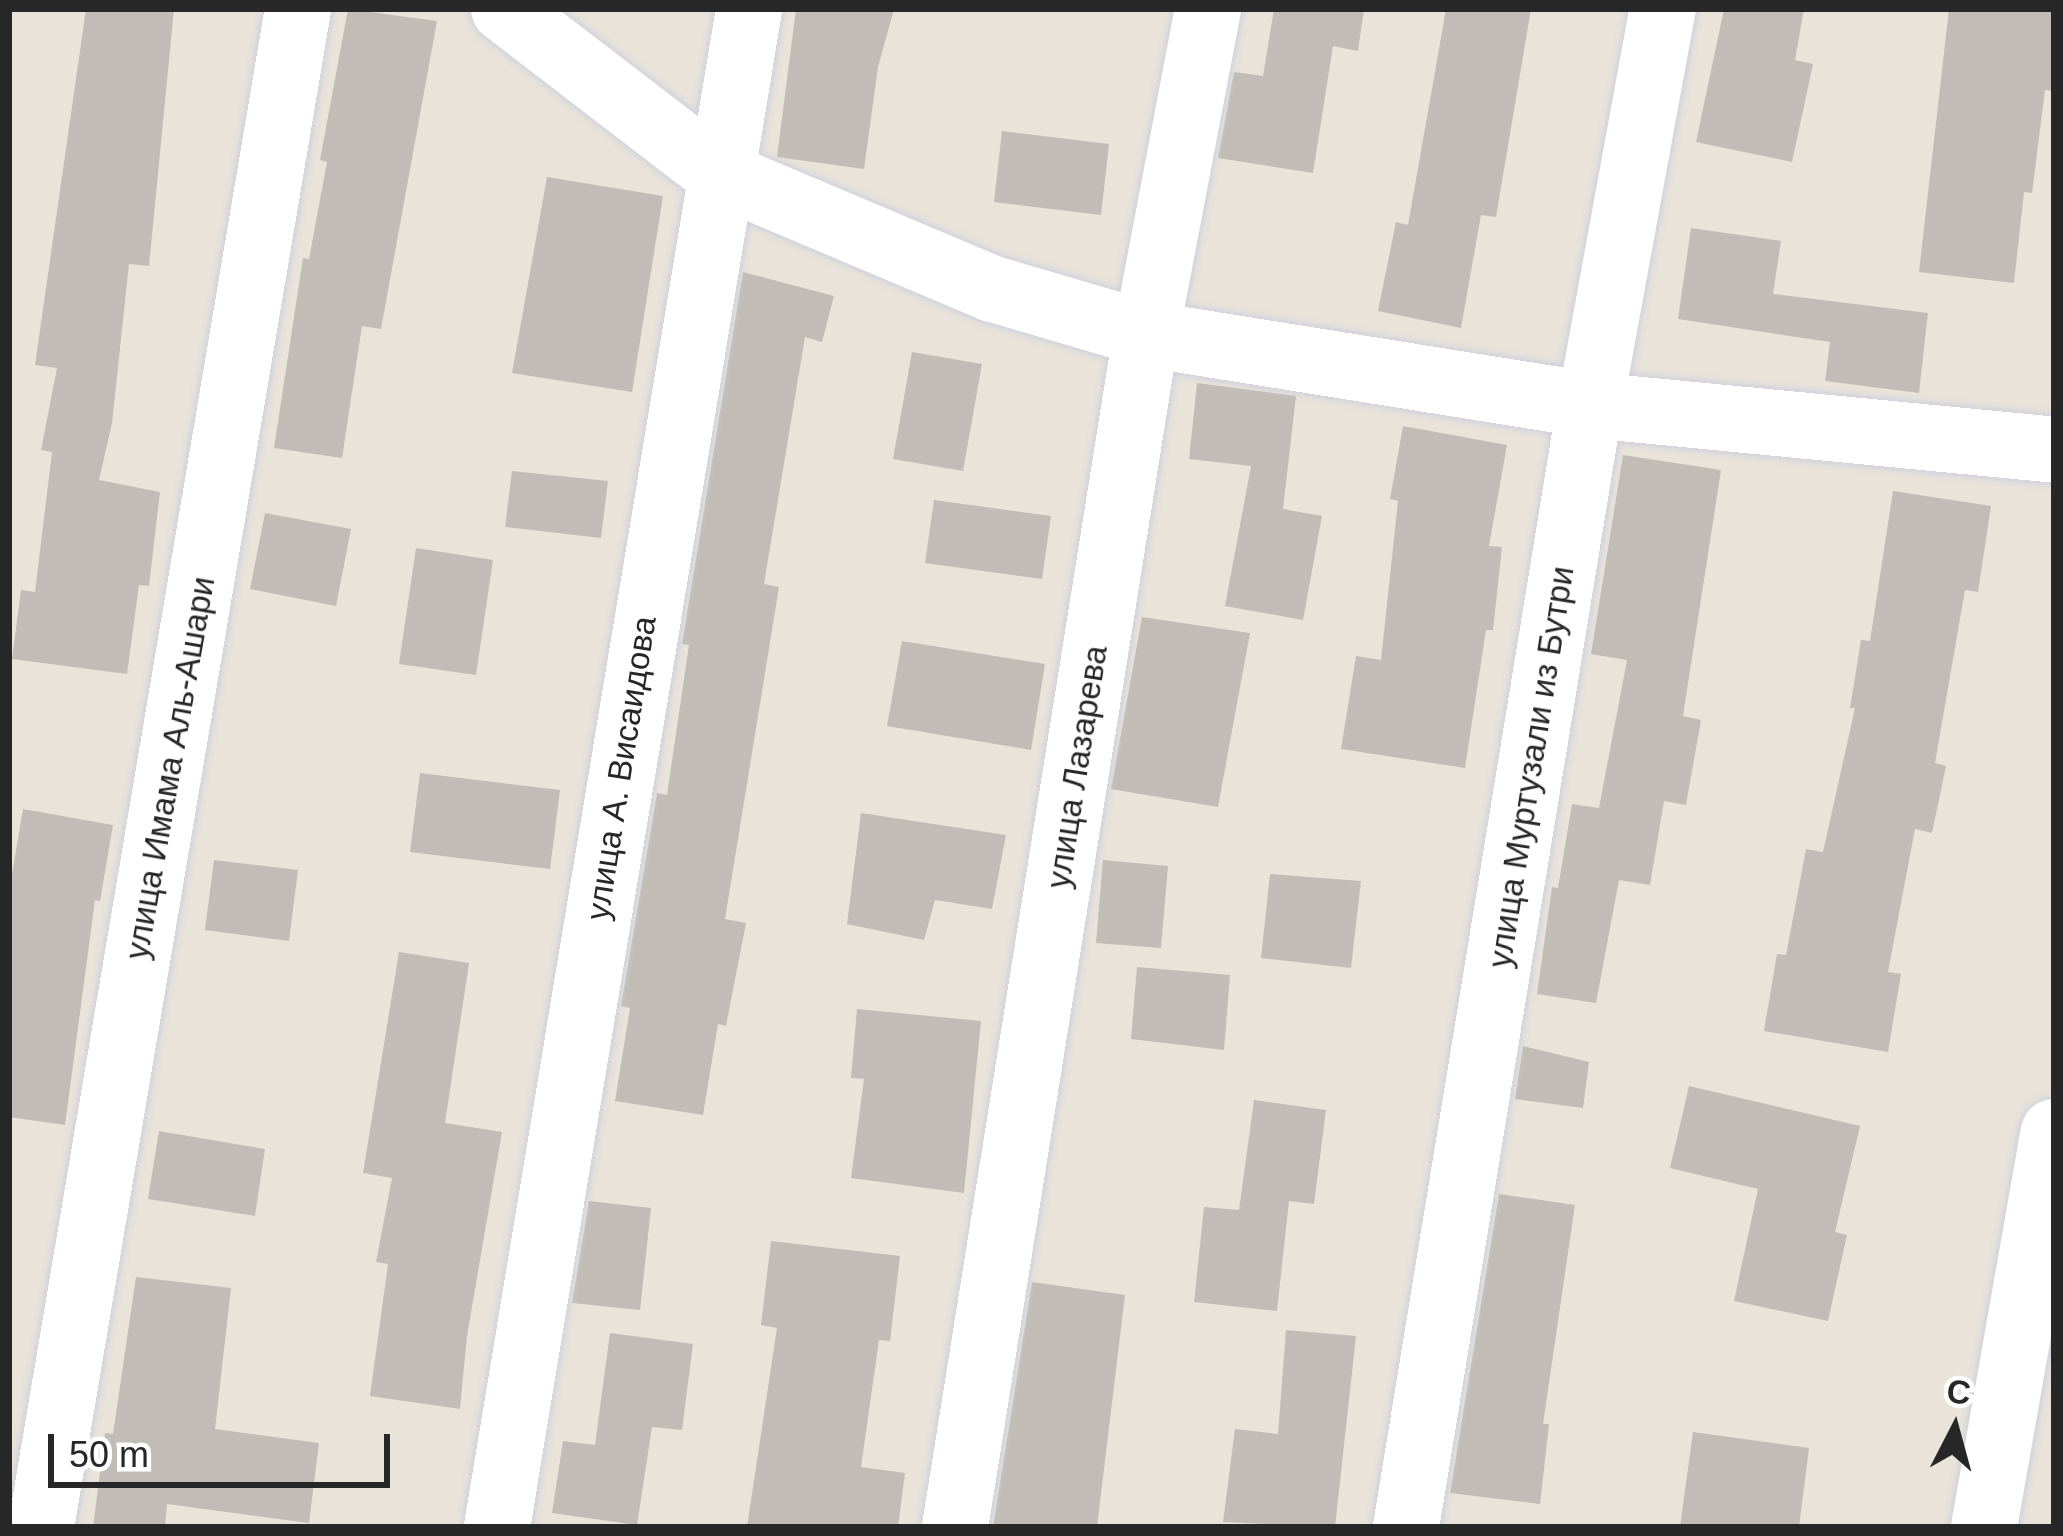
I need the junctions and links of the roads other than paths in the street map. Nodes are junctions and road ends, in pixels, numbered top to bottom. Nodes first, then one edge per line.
1 (298, 9) edge
2 (504, 9) edge
3 (749, 9) edge
4 (1208, 9) edge
5 (1663, 9) edge
6 (718, 173) junction
7 (1146, 334) junction
8 (1590, 405) junction
9 (2054, 450) edge
10 (2054, 1132) edge
11 (41, 1527) edge
12 (497, 1527) edge
13 (955, 1527) edge
14 (1406, 1527) edge
15 (1984, 1527) edge

1 - 11 street, улица Имама Аль-Ашари
2 - 6 street
3 - 6 street, улица А. Висаидова
4 - 7 street, улица Лазарева
5 - 8 street, улица Муртузали из Бутри
6 - 7 street
6 - 12 street, улица А. Висаидова
7 - 8 street
7 - 13 street, улица Лазарева
8 - 9 street
8 - 14 street, улица Муртузали из Бутри
10 - 15 street

